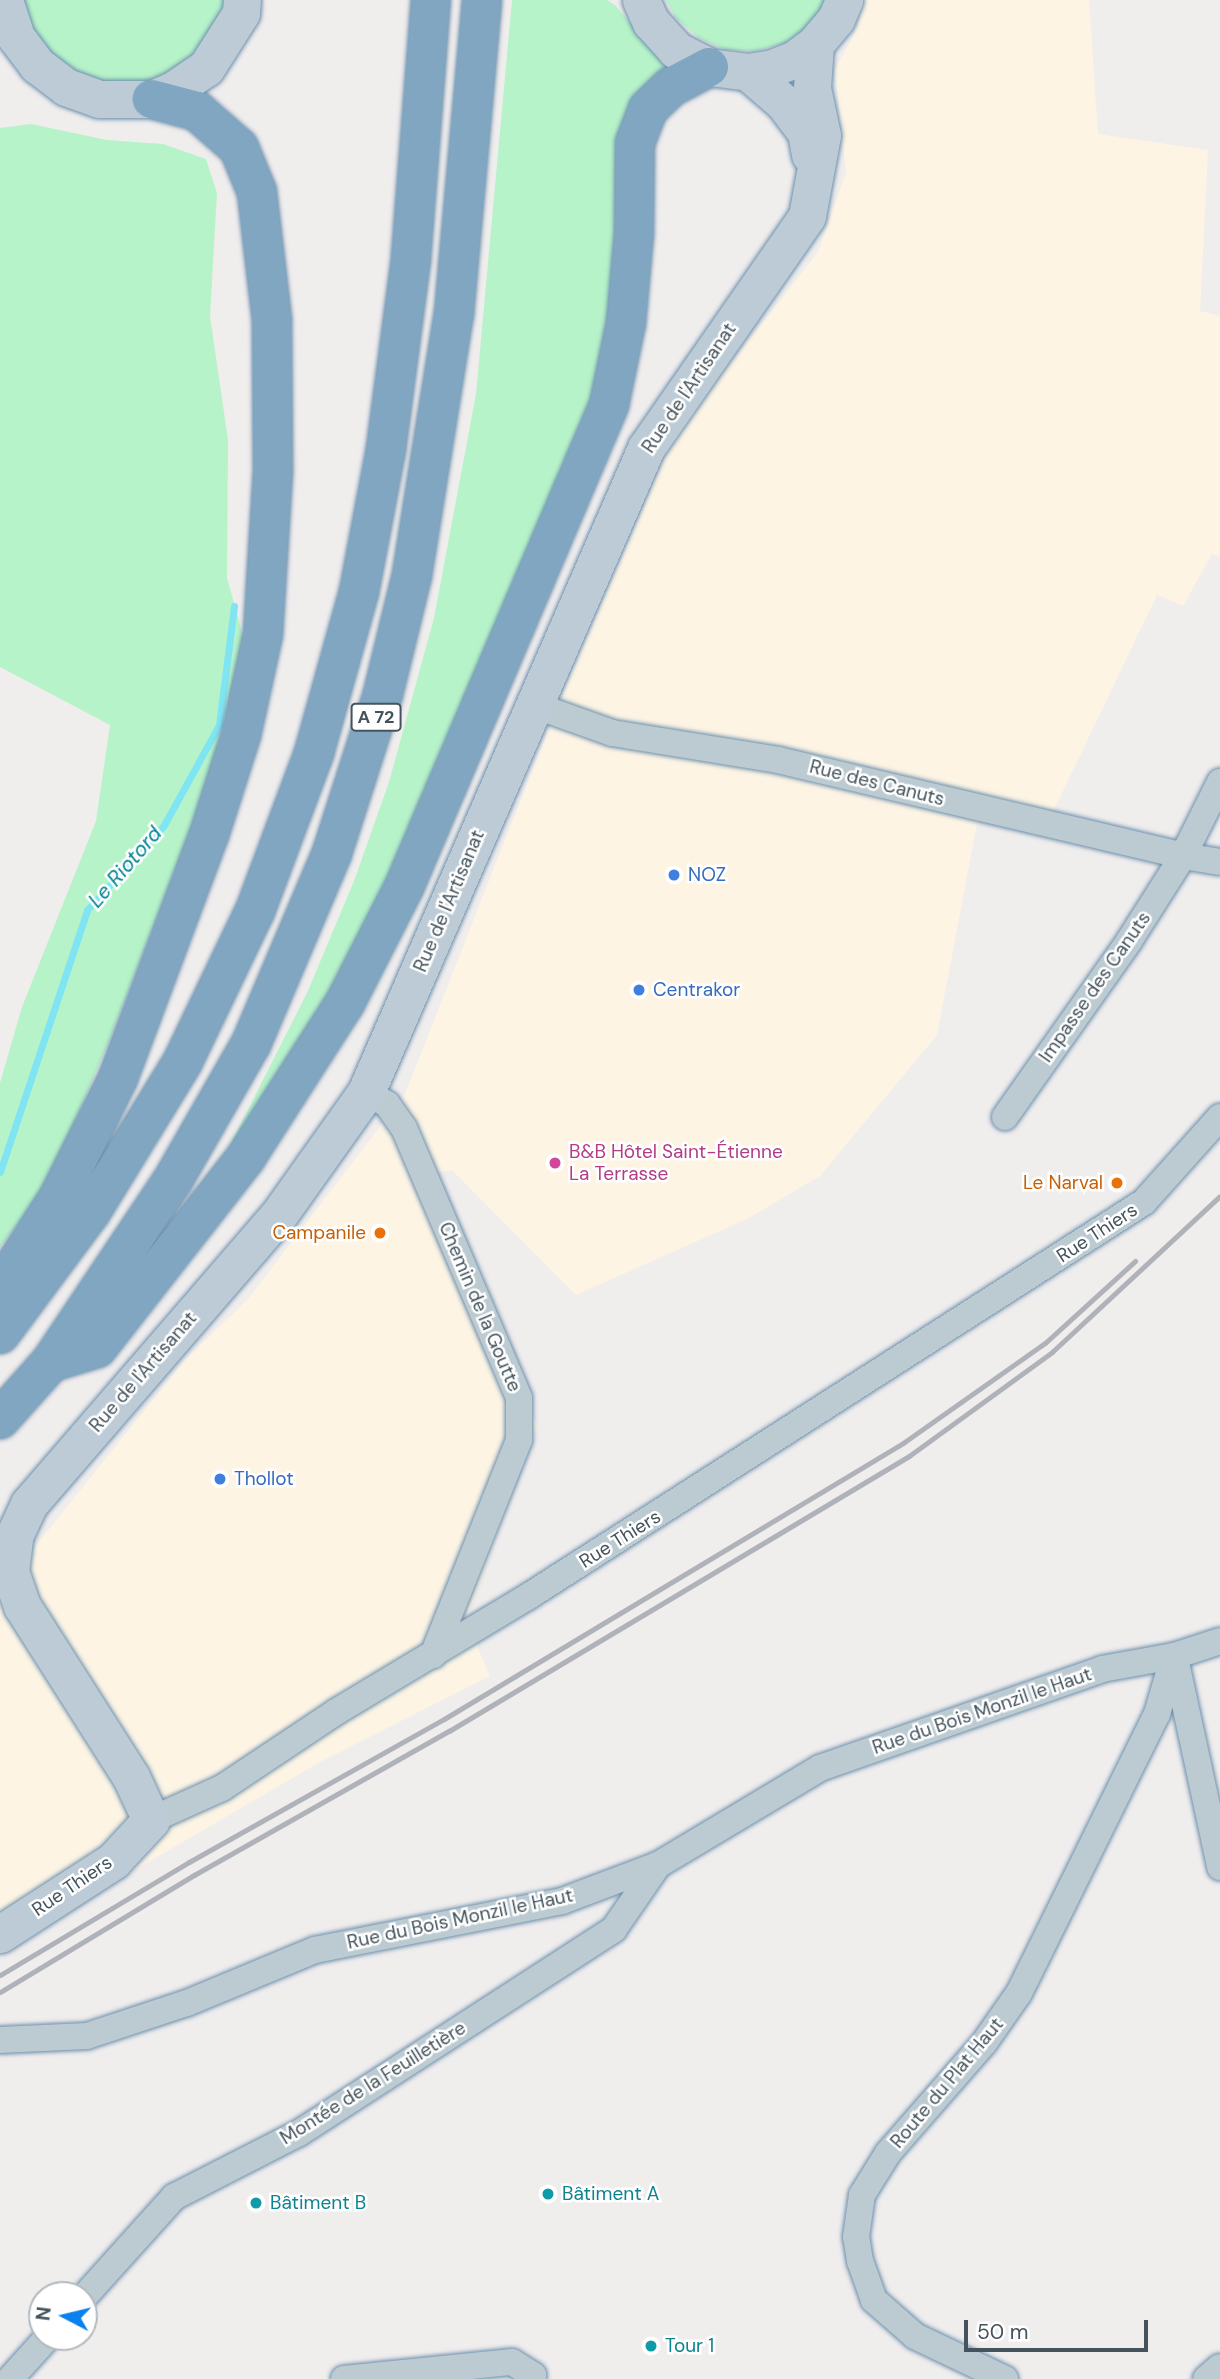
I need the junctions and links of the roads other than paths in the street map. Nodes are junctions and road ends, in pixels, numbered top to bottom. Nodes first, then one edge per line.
1 (4, 0) edge
2 (431, 0) edge
3 (482, 0) edge
4 (641, 0) edge
5 (844, 0) edge
6 (249, 4) edge
7 (815, 44) junction
8 (709, 67) junction
9 (748, 72) junction
10 (152, 99) junction
11 (815, 180) junction
12 (534, 705) junction
13 (1220, 782) edge
14 (1183, 856) junction
15 (1220, 862) edge
16 (366, 1092) junction
17 (1005, 1117) dead end
18 (1220, 1117) edge
19 (0, 1288) edge
20 (0, 1334) edge
21 (51, 1362) junction
22 (0, 1419) edge
23 (5, 1574) edge
24 (1220, 1641) edge
25 (432, 1655) junction
26 (1174, 1656) junction
27 (151, 1820) junction
28 (658, 1865) junction
29 (1220, 1867) edge
30 (0, 1934) edge
31 (0, 2040) edge
32 (98, 2281) edge
33 (35, 2351) edge
34 (1220, 2367) edge
35 (10, 2379) edge
36 (344, 2379) edge
37 (532, 2379) edge
38 (1005, 2379) edge
39 (1206, 2379) edge

1 - 10 street
2 - 20 highway, A 72
3 - 21 highway, A 72
4 - 8 street
5 - 7 street
6 - 10 street
7 - 9 street
7 - 11 street, Rue de l'Artisanat
8 - 9 street
8 - 21 highway
9 - 11 street, Rue de l'Artisanat
10 - 19 highway
11 - 12 street, Rue de l'Artisanat
12 - 14 street, Rue des Canuts
12 - 16 street, Rue de l'Artisanat
13 - 14 street, Impasse des Canuts
14 - 15 street, Rue des Canuts
14 - 17 street, Impasse des Canuts
16 - 23 street, Rue de l'Artisanat
16 - 25 street, Chemin de la Goutte
18 - 25 street, Rue Thiers
21 - 22 highway, A 72
23 - 27 street, Rue de l'Artisanat
24 - 26 street, Rue du Bois Monzil le Haut
25 - 27 street, Rue Thiers
26 - 28 street, Rue du Bois Monzil le Haut
26 - 29 street
26 - 38 street, Route du Plat Haut
27 - 30 street, Rue Thiers
28 - 31 street, Rue du Bois Monzil le Haut
28 - 32 street, Montée de la Feuilletière
33 - 35 street
34 - 39 street
36 - 37 street

